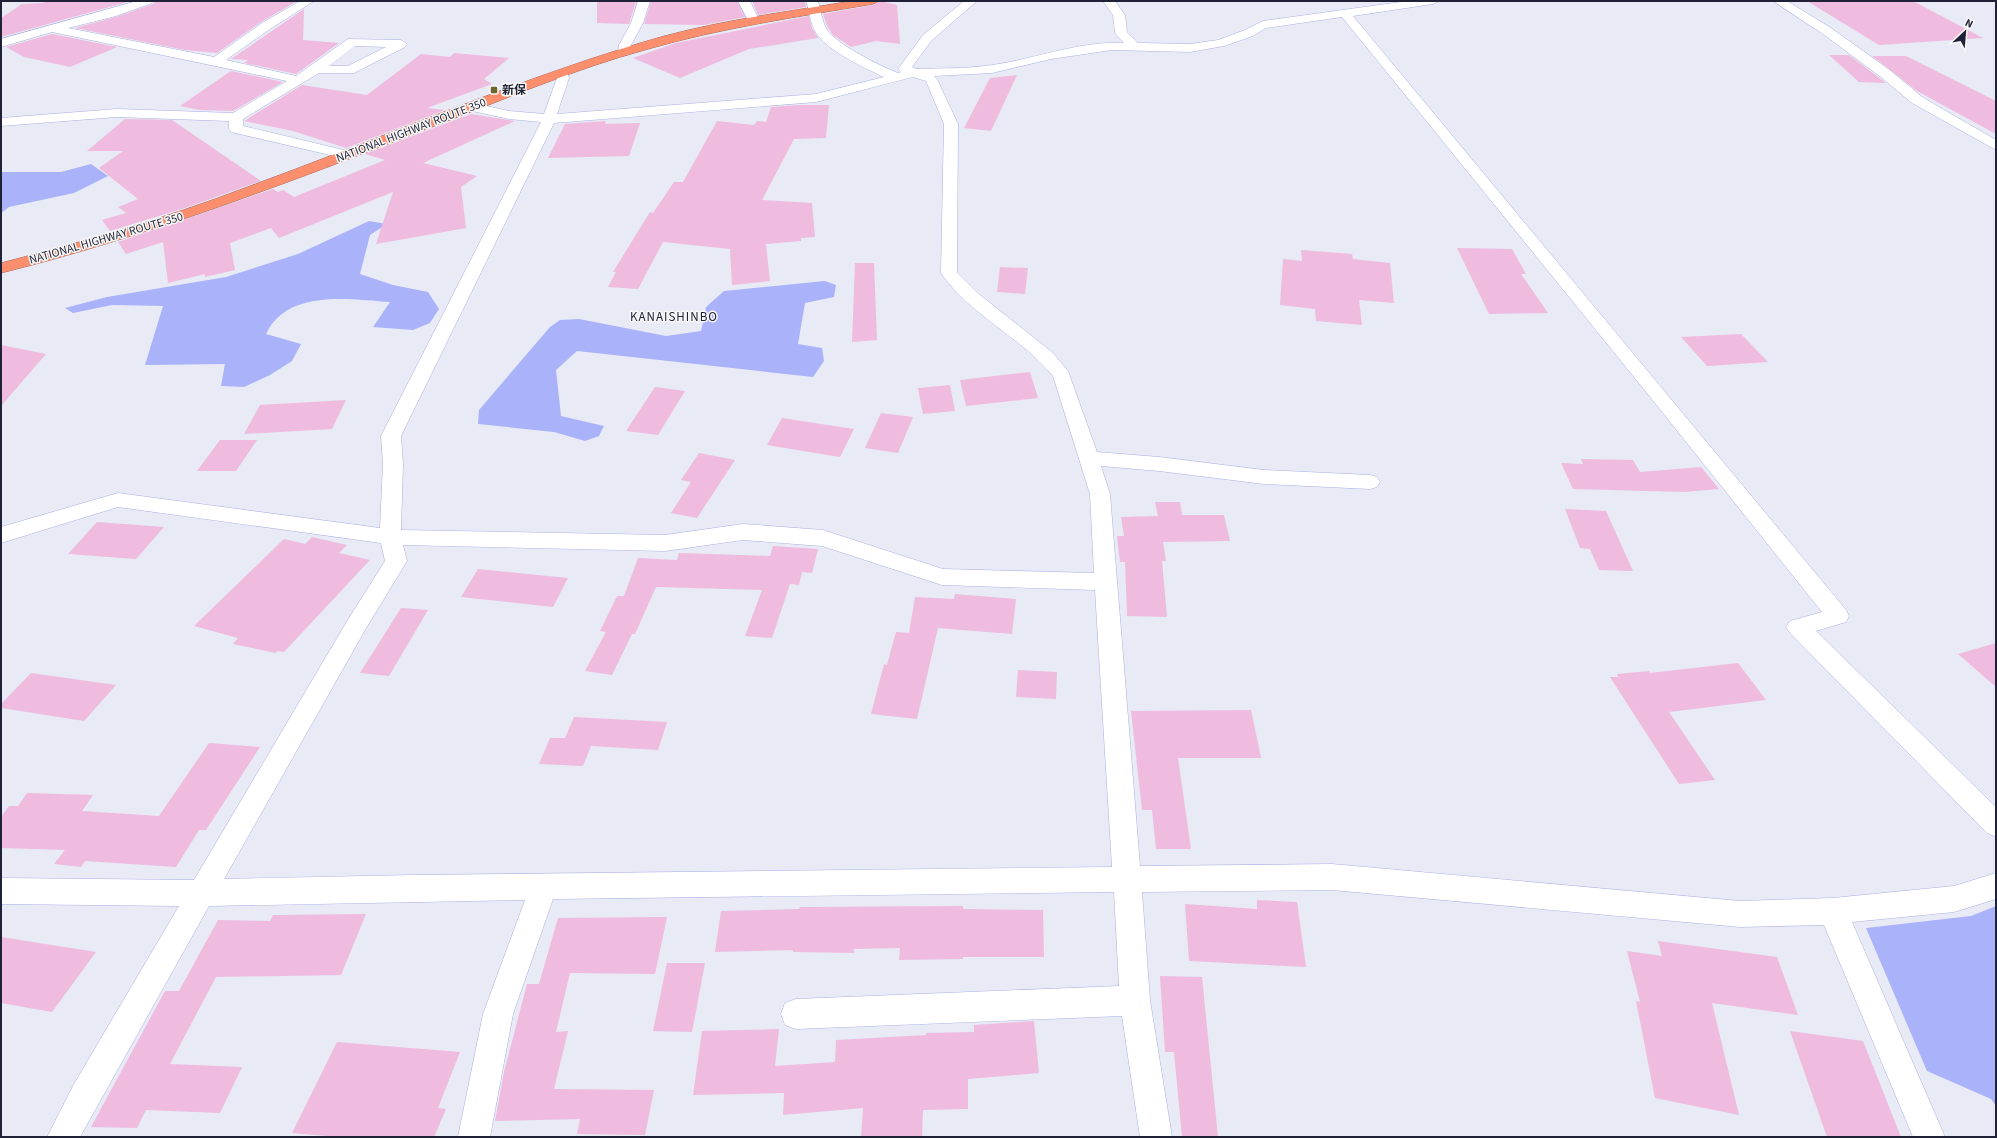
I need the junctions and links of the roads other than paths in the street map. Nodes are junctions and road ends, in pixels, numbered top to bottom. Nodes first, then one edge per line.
1 (148, 1) edge
2 (308, 1) edge
3 (644, 1) edge
4 (744, 1) edge
5 (873, 1) edge
6 (971, 1) edge
7 (1109, 1) edge
8 (1433, 1) edge
9 (1779, 1) edge
10 (814, 6) edge
11 (1344, 14) junction
12 (753, 20) junction
13 (55, 28) junction
14 (9, 29) dead end
15 (39, 32) junction
16 (1, 43) edge
17 (1133, 45) junction
18 (624, 52) junction
19 (215, 62) junction
20 (316, 69) junction
21 (562, 73) junction
22 (905, 75) junction
23 (298, 80) junction
24 (473, 107) junction
25 (236, 118) junction
26 (549, 119) junction
27 (1, 122) edge
28 (1996, 146) edge
29 (347, 155) junction
30 (1, 268) edge
31 (1089, 458) junction
32 (1370, 482) dead end
33 (1, 535) edge
34 (390, 537) junction
35 (1106, 582) junction
36 (1996, 825) edge
37 (1126, 880) junction
38 (1996, 886) edge
39 (544, 888) junction
40 (1, 891) edge
41 (202, 893) junction
42 (1833, 911) junction
43 (1135, 1000) junction
44 (796, 1014) dead end
45 (63, 1137) edge
46 (474, 1137) edge
47 (1156, 1137) edge
48 (1929, 1137) edge

1 - 13 street
2 - 19 street
3 - 18 street
4 - 12 street
5 - 10 highway, NATIONAL HIGHWAY ROUTE 350
6 - 22 street
7 - 17 street
8 - 11 street
9 - 28 street
10 - 12 highway, NATIONAL HIGHWAY ROUTE 350
10 - 22 street
11 - 17 street
11 - 36 street
12 - 18 highway, NATIONAL HIGHWAY ROUTE 350
13 - 15 street
13 - 19 street
14 - 15 street
15 - 16 street
17 - 22 street
18 - 21 highway, NATIONAL HIGHWAY ROUTE 350
19 - 23 street
20 - 20 street
20 - 23 street
21 - 24 highway, NATIONAL HIGHWAY ROUTE 350
21 - 26 street
22 - 26 street
22 - 31 street
23 - 25 street
24 - 26 street
24 - 29 highway, NATIONAL HIGHWAY ROUTE 350
25 - 27 street
25 - 29 street
26 - 34 street
29 - 30 highway, NATIONAL HIGHWAY ROUTE 350
31 - 32 street
31 - 35 street
33 - 34 street
34 - 35 street
34 - 41 street
35 - 37 street
37 - 39 street
37 - 42 street
37 - 43 street
38 - 42 street
39 - 41 street
39 - 46 street
40 - 41 street
41 - 45 street
42 - 48 street
43 - 44 street
43 - 47 street

